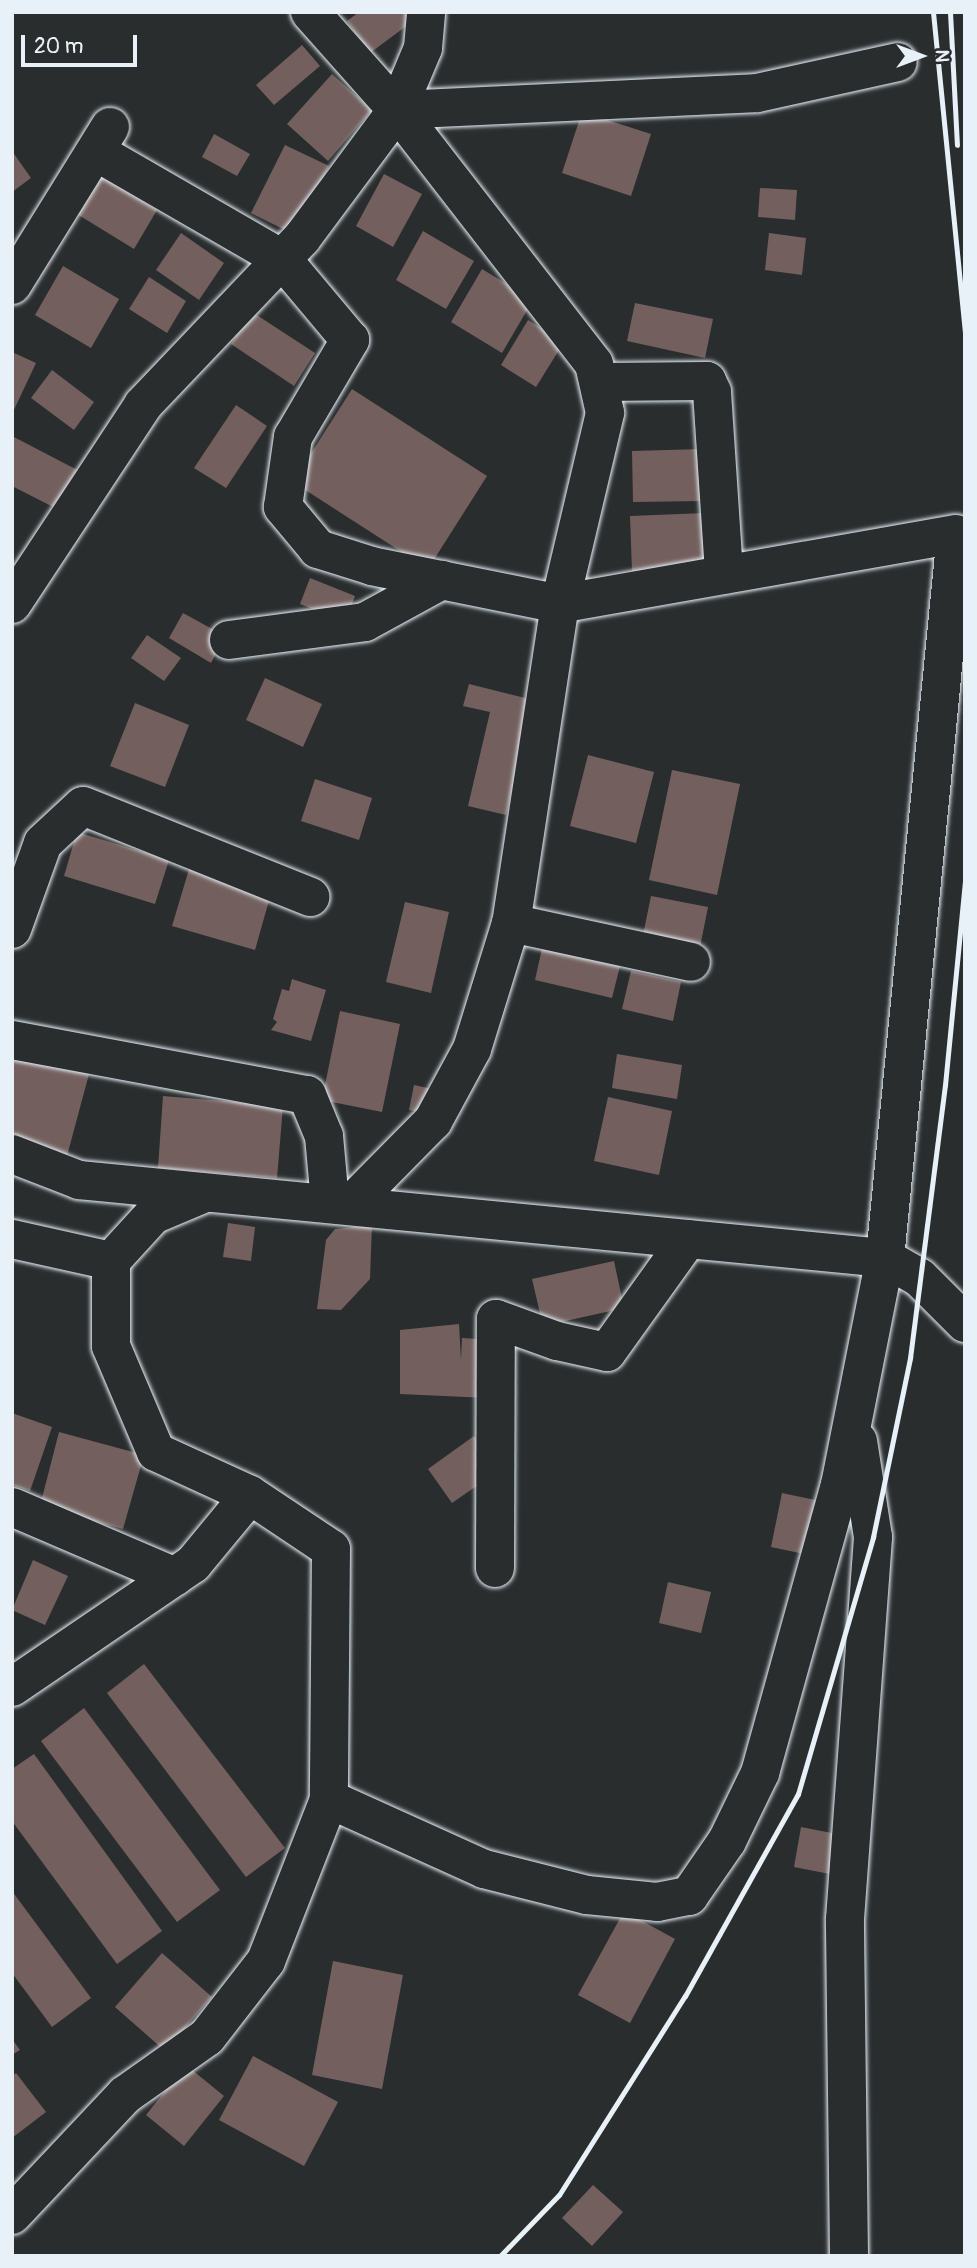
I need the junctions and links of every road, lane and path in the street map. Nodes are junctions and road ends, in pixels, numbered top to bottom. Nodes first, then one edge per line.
1 (310, 12) edge
2 (426, 12) edge
3 (898, 62) dead end
4 (397, 110) junction
5 (282, 259) junction
6 (12, 285) edge
7 (601, 382) junction
8 (724, 575) junction
9 (442, 580) junction
10 (12, 604) edge
11 (560, 604) junction
12 (229, 640) dead end
13 (310, 897) dead end
14 (511, 923) junction
15 (12, 929) edge
16 (691, 962) dead end
17 (12, 1040) edge
18 (12, 1154) edge
19 (207, 1192) junction
20 (341, 1203) junction
21 (12, 1239) edge
22 (688, 1239) junction
23 (885, 1258) junction
24 (111, 1261) junction
25 (965, 1323) edge
26 (854, 1416) junction
27 (250, 1495) junction
28 (12, 1507) edge
29 (495, 1568) dead end
30 (175, 1577) junction
31 (12, 1687) edge
32 (329, 1799) junction
33 (12, 2215) edge
34 (849, 2256) edge

1 - 4 street
2 - 4 street
3 - 4 street
4 - 5 street
4 - 7 street
5 - 6 street
5 - 9 street
5 - 10 street
7 - 8 street
7 - 11 street
8 - 11 street
8 - 23 street
9 - 11 street
9 - 12 street
11 - 14 street
13 - 15 street
14 - 16 street
14 - 20 street
17 - 20 street
18 - 19 street
19 - 20 street
19 - 24 street
20 - 22 street
21 - 24 street
22 - 23 street
22 - 29 street
23 - 25 street
23 - 26 street
24 - 27 street
26 - 32 street
26 - 34 street
27 - 30 street
27 - 32 street
28 - 30 street
30 - 31 street
32 - 33 street

